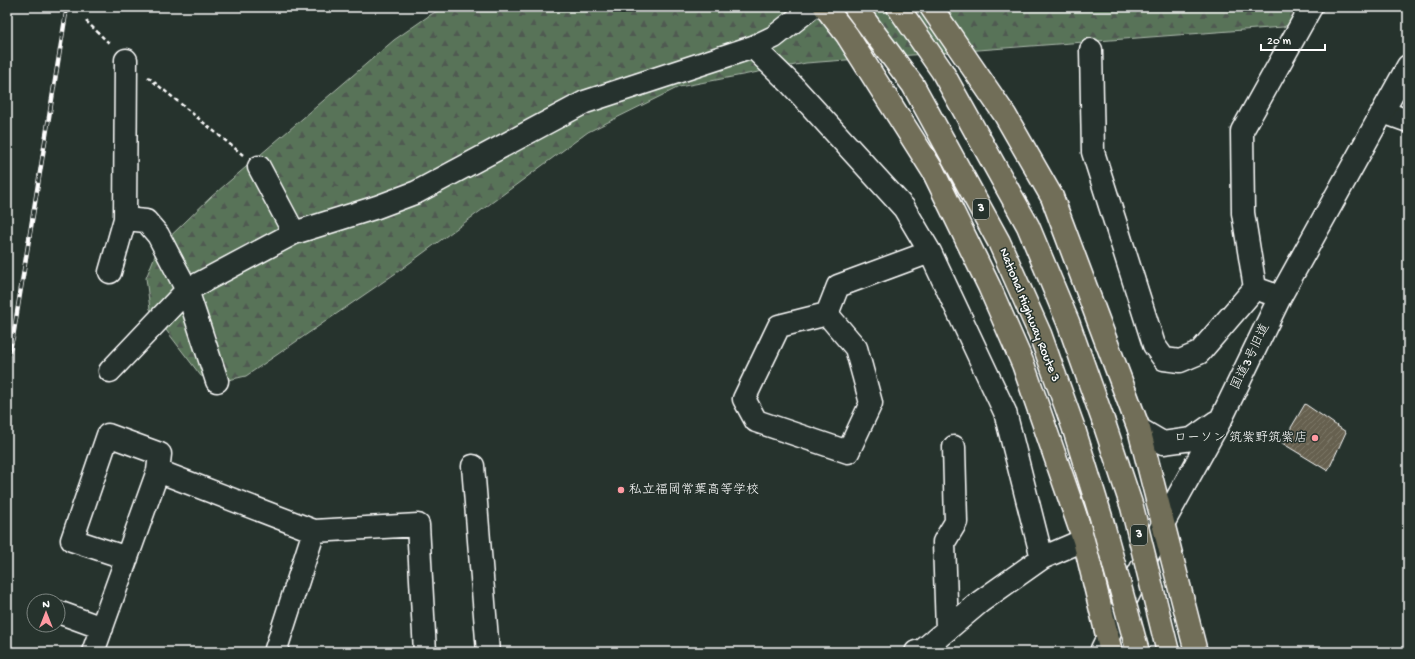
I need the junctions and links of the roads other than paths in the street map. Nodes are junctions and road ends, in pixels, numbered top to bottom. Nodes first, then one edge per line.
1 (812, 7) edge
2 (825, 7) edge
3 (855, 7) edge
4 (898, 7) edge
5 (931, 7) edge
6 (1311, 7) edge
7 (753, 47) junction
8 (1091, 50) dead end
9 (126, 60) road end
10 (1408, 66) edge
11 (1383, 112) junction
12 (1408, 121) edge
13 (259, 168) road end
14 (125, 219) junction
15 (294, 232) junction
16 (930, 252) junction
17 (110, 272) dead end
18 (1255, 288) junction
19 (187, 290) junction
20 (1280, 297) junction
21 (827, 314) junction
22 (110, 371) dead end
23 (217, 381) dead end
24 (1222, 417) junction
25 (1139, 429) junction
26 (954, 447) dead end
27 (473, 466) dead end
28 (158, 471) junction
29 (1164, 522) junction
30 (314, 531) junction
31 (1084, 540) junction
32 (127, 558) junction
33 (1042, 558) junction
34 (66, 615) edge
35 (102, 628) junction
36 (947, 630) junction
37 (1106, 647) edge
38 (93, 652) edge
39 (275, 652) edge
40 (425, 652) edge
41 (488, 652) edge
42 (916, 652) edge
43 (1138, 652) edge
44 (1168, 652) edge
45 (1196, 652) edge

1 - 7 street
2 - 31 highway
3 - 43 highway, National Highway Route 3 / 3, bridge
4 - 44 highway, 3, bridge
5 - 25 highway
6 - 18 street
7 - 15 street
7 - 16 street
8 - 18 street
9 - 14 street
10 - 11 street, 国道3号旧道
11 - 12 street
11 - 20 street, 国道3号旧道
13 - 15 street
14 - 17 street
14 - 19 street
15 - 19 street
16 - 21 street
16 - 33 street
18 - 20 street
19 - 22 street
19 - 23 street
20 - 24 street, 国道3号旧道
21 - 21 street
24 - 25 street
24 - 29 street, 国道3号旧道
25 - 29 highway
26 - 36 street
27 - 41 street
28 - 30 street
28 - 32 street
28 - 32 street
29 - 37 street, 国道3号旧道
29 - 45 highway
30 - 39 street
30 - 40 street
31 - 33 street
31 - 37 highway
32 - 35 street
33 - 36 street
34 - 35 street
35 - 38 street
36 - 42 street

